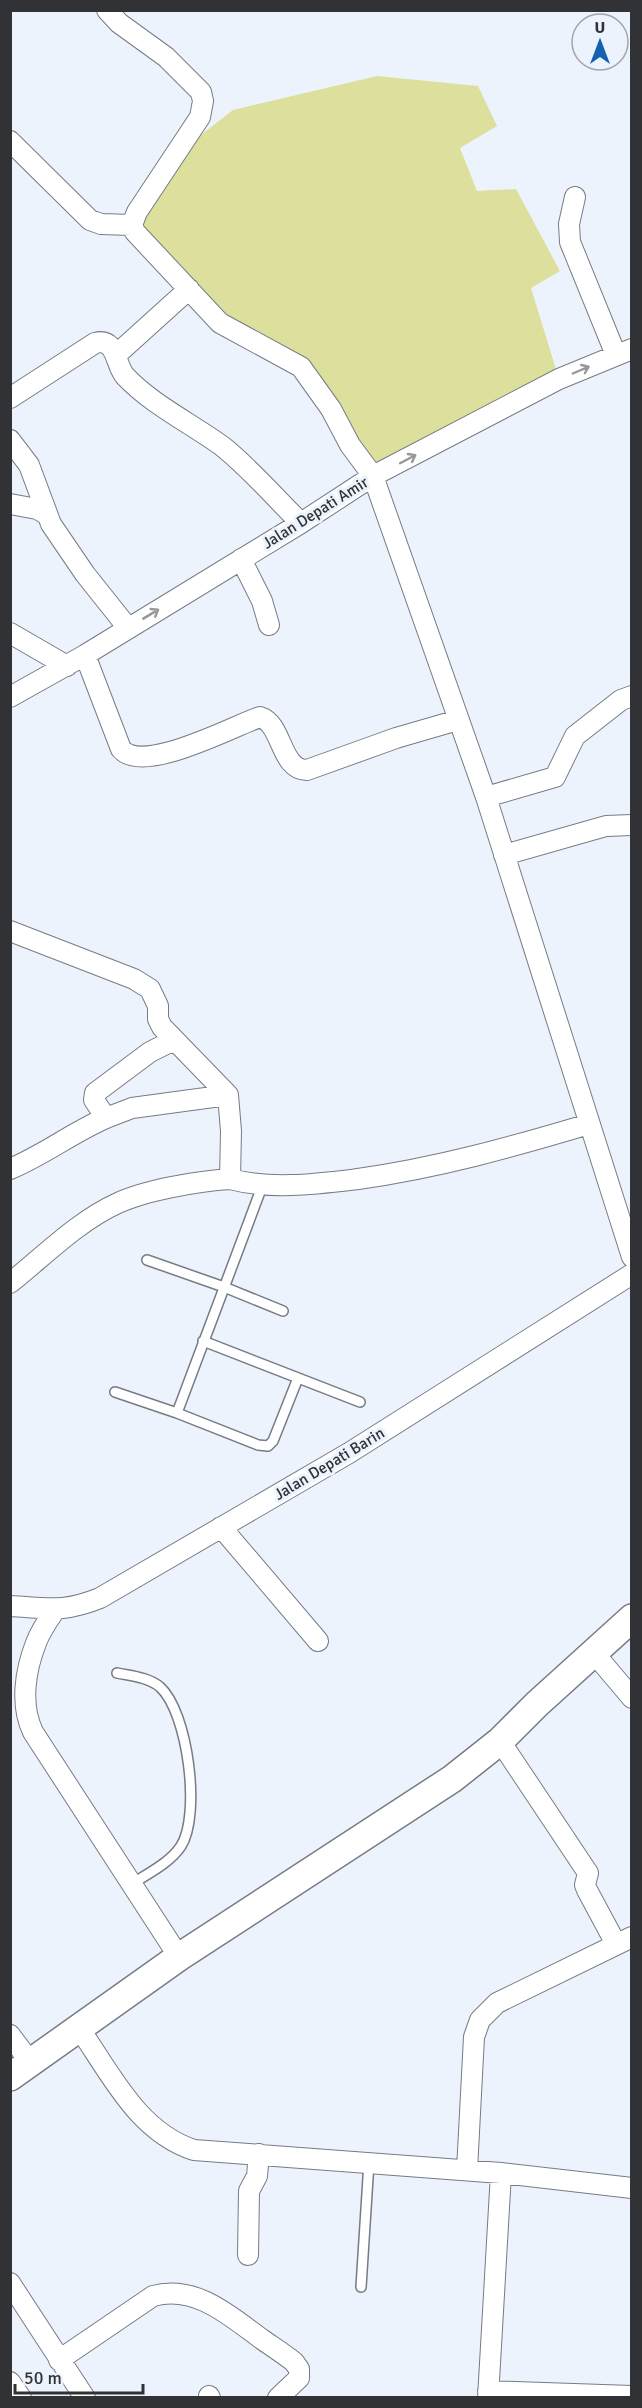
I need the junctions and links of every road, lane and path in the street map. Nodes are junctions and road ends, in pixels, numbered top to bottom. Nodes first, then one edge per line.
1 (107, 10) edge
2 (10, 141) edge
3 (575, 197) dead end
4 (132, 225) junction
5 (189, 289) junction
6 (624, 352) edge
7 (116, 355) junction
8 (10, 398) edge
9 (10, 440) edge
10 (373, 476) junction
11 (10, 504) edge
12 (46, 514) junction
13 (301, 523) junction
14 (241, 559) junction
15 (269, 626) dead end
16 (129, 628) junction
17 (10, 633) edge
18 (86, 655) junction
19 (67, 666) junction
20 (632, 696) edge
21 (10, 697) edge
22 (458, 720) junction
23 (486, 797) junction
24 (632, 825) edge
25 (504, 855) junction
26 (10, 931) edge
27 (174, 1040) junction
28 (228, 1095) junction
29 (106, 1118) junction
30 (589, 1124) junction
31 (10, 1169) edge
32 (230, 1179) junction
33 (263, 1184) junction
34 (632, 1257) edge
35 (147, 1260) dead end
36 (632, 1274) edge
37 (10, 1283) edge
38 (224, 1287) junction
39 (283, 1311) dead end
40 (204, 1341) junction
41 (298, 1378) junction
42 (115, 1392) dead end
43 (360, 1401) dead end
44 (177, 1413) junction
45 (221, 1527) junction
46 (10, 1606) edge
47 (55, 1610) junction
48 (632, 1618) edge
49 (318, 1641) dead end
50 (594, 1653) junction
51 (117, 1673) dead end
52 (632, 1698) edge
53 (500, 1741) junction
54 (130, 1885) junction
55 (624, 1941) edge
56 (179, 1957) junction
57 (79, 2028) junction
58 (10, 2035) edge
59 (21, 2070) edge
60 (259, 2154) junction
61 (369, 2162) junction
62 (467, 2170) junction
63 (501, 2173) junction
64 (632, 2188) edge
65 (248, 2255) dead end
66 (10, 2283) edge
67 (361, 2287) dead end
68 (59, 2360) junction
69 (10, 2382) edge
70 (488, 2394) edge
71 (553, 2396) edge
72 (632, 2396) edge
73 (21, 2397) edge
74 (85, 2397) edge
75 (278, 2397) edge

1 - 4 street
2 - 4 street
3 - 6 street
4 - 5 street
5 - 7 street
5 - 10 street
10 -> 6 street, Jalan Depati Amir
7 - 8 street
7 - 13 street
9 - 12 street
10 - 13 street, Jalan Depati Amir
10 - 22 street
11 - 12 street
12 - 16 street
13 - 14 street, Jalan Depati Amir
14 - 15 street
16 -> 14 street, Jalan Depati Amir
16 - 18 street, Jalan Depati Amir
17 - 19 street
18 - 19 street, Jalan Depati Amir
18 - 22 street
19 - 21 street, Jalan Depati Amir
20 - 23 street
22 - 23 street
23 - 25 street
24 - 25 street
25 - 30 street
26 - 27 street
27 - 28 street
27 - 29 street
28 - 29 street
28 - 32 street
29 - 31 street
30 - 33 street
30 - 34 street
32 - 33 street
32 - 37 street
33 - 38 lane
35 - 38 lane
36 - 45 street, Jalan Depati Barin
38 - 39 lane
38 - 40 lane
40 - 41 lane
40 - 44 lane
41 - 43 lane
41 - 44 lane
42 - 44 lane
45 - 47 street, Jalan Depati Barin
45 - 49 street
46 - 47 street, Jalan Depati Barin
47 - 54 street
48 - 50 main road
50 - 52 street
50 - 53 main road
51 - 54 lane
53 - 55 street
53 - 56 main road
54 - 56 street
55 - 62 street
56 - 57 main road
57 - 59 main road
57 - 60 street
58 - 59 street
60 - 61 street
60 - 65 street
61 - 62 street
61 - 67 lane
62 - 63 street
63 - 64 street
63 - 70 street
66 - 68 street
68 - 74 street
68 - 75 street
69 - 73 street
70 - 71 street
71 - 72 street

